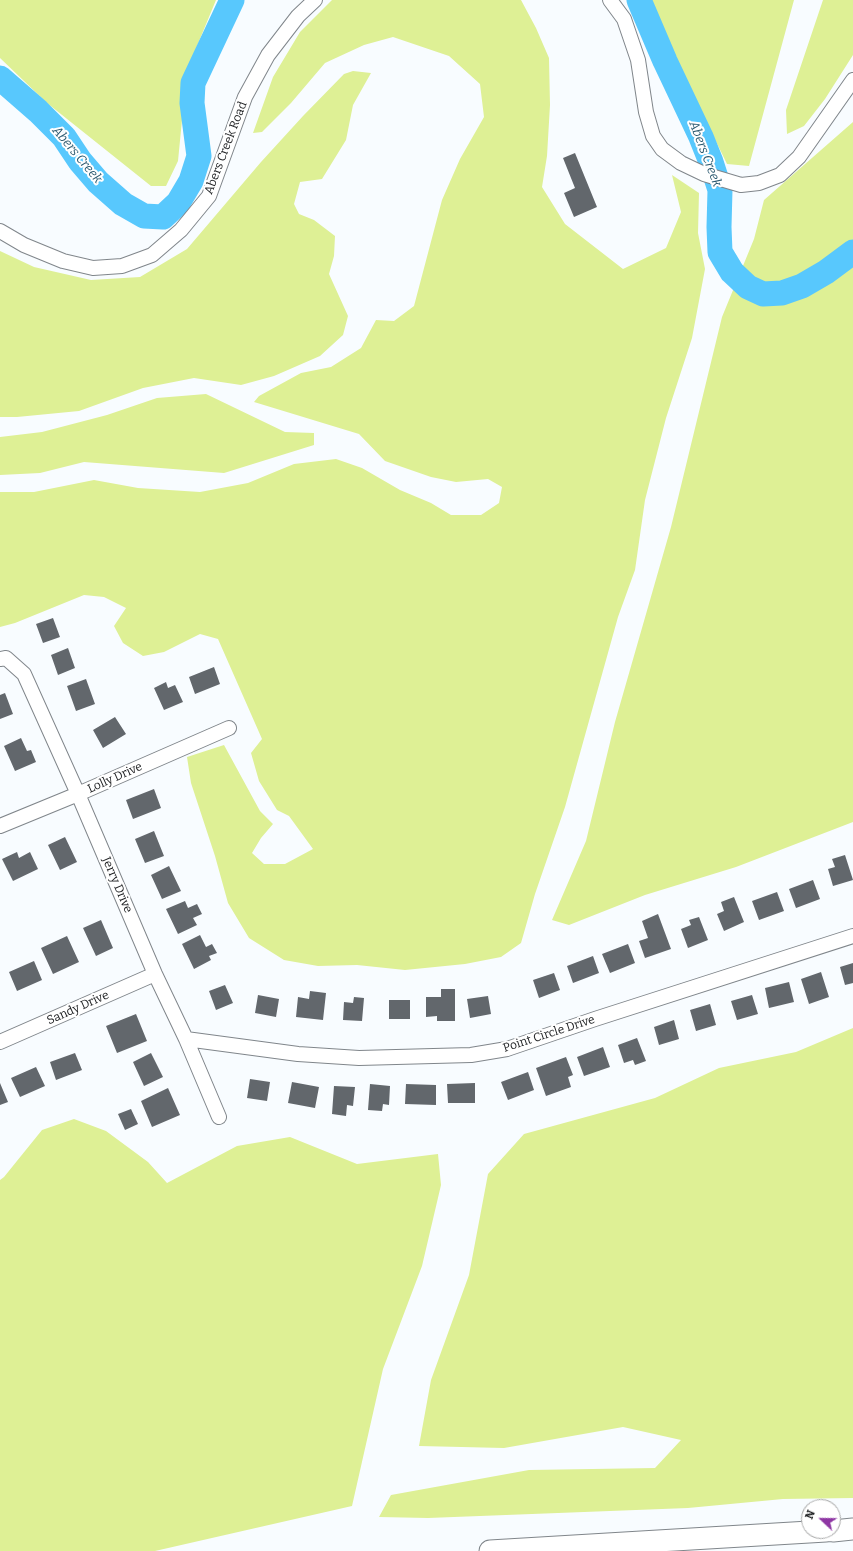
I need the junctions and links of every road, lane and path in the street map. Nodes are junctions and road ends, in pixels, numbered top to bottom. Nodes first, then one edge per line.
1 (315, 0) edge
2 (610, 0) edge
3 (853, 80) edge
4 (0, 231) edge
5 (3, 658) edge
6 (229, 728) dead end
7 (78, 794) junction
8 (0, 826) edge
9 (853, 936) edge
10 (155, 974) junction
11 (186, 1039) junction
12 (0, 1042) edge
13 (219, 1117) dead end
14 (853, 1529) edge
15 (841, 1530) edge
16 (801, 1532) edge
17 (490, 1551) edge

1 - 4 street, Abers Creek Road
2 - 3 street
5 - 7 street, Jerry Drive
6 - 7 street, Lolly Drive
7 - 8 street, Lolly Drive
7 - 10 street, Jerry Drive
9 - 11 street, Point Circle Drive
10 - 11 street, Jerry Drive
10 - 12 street, Sandy Drive
11 - 13 street, Jerry Drive
14 - 15 highway
16 - 17 highway

